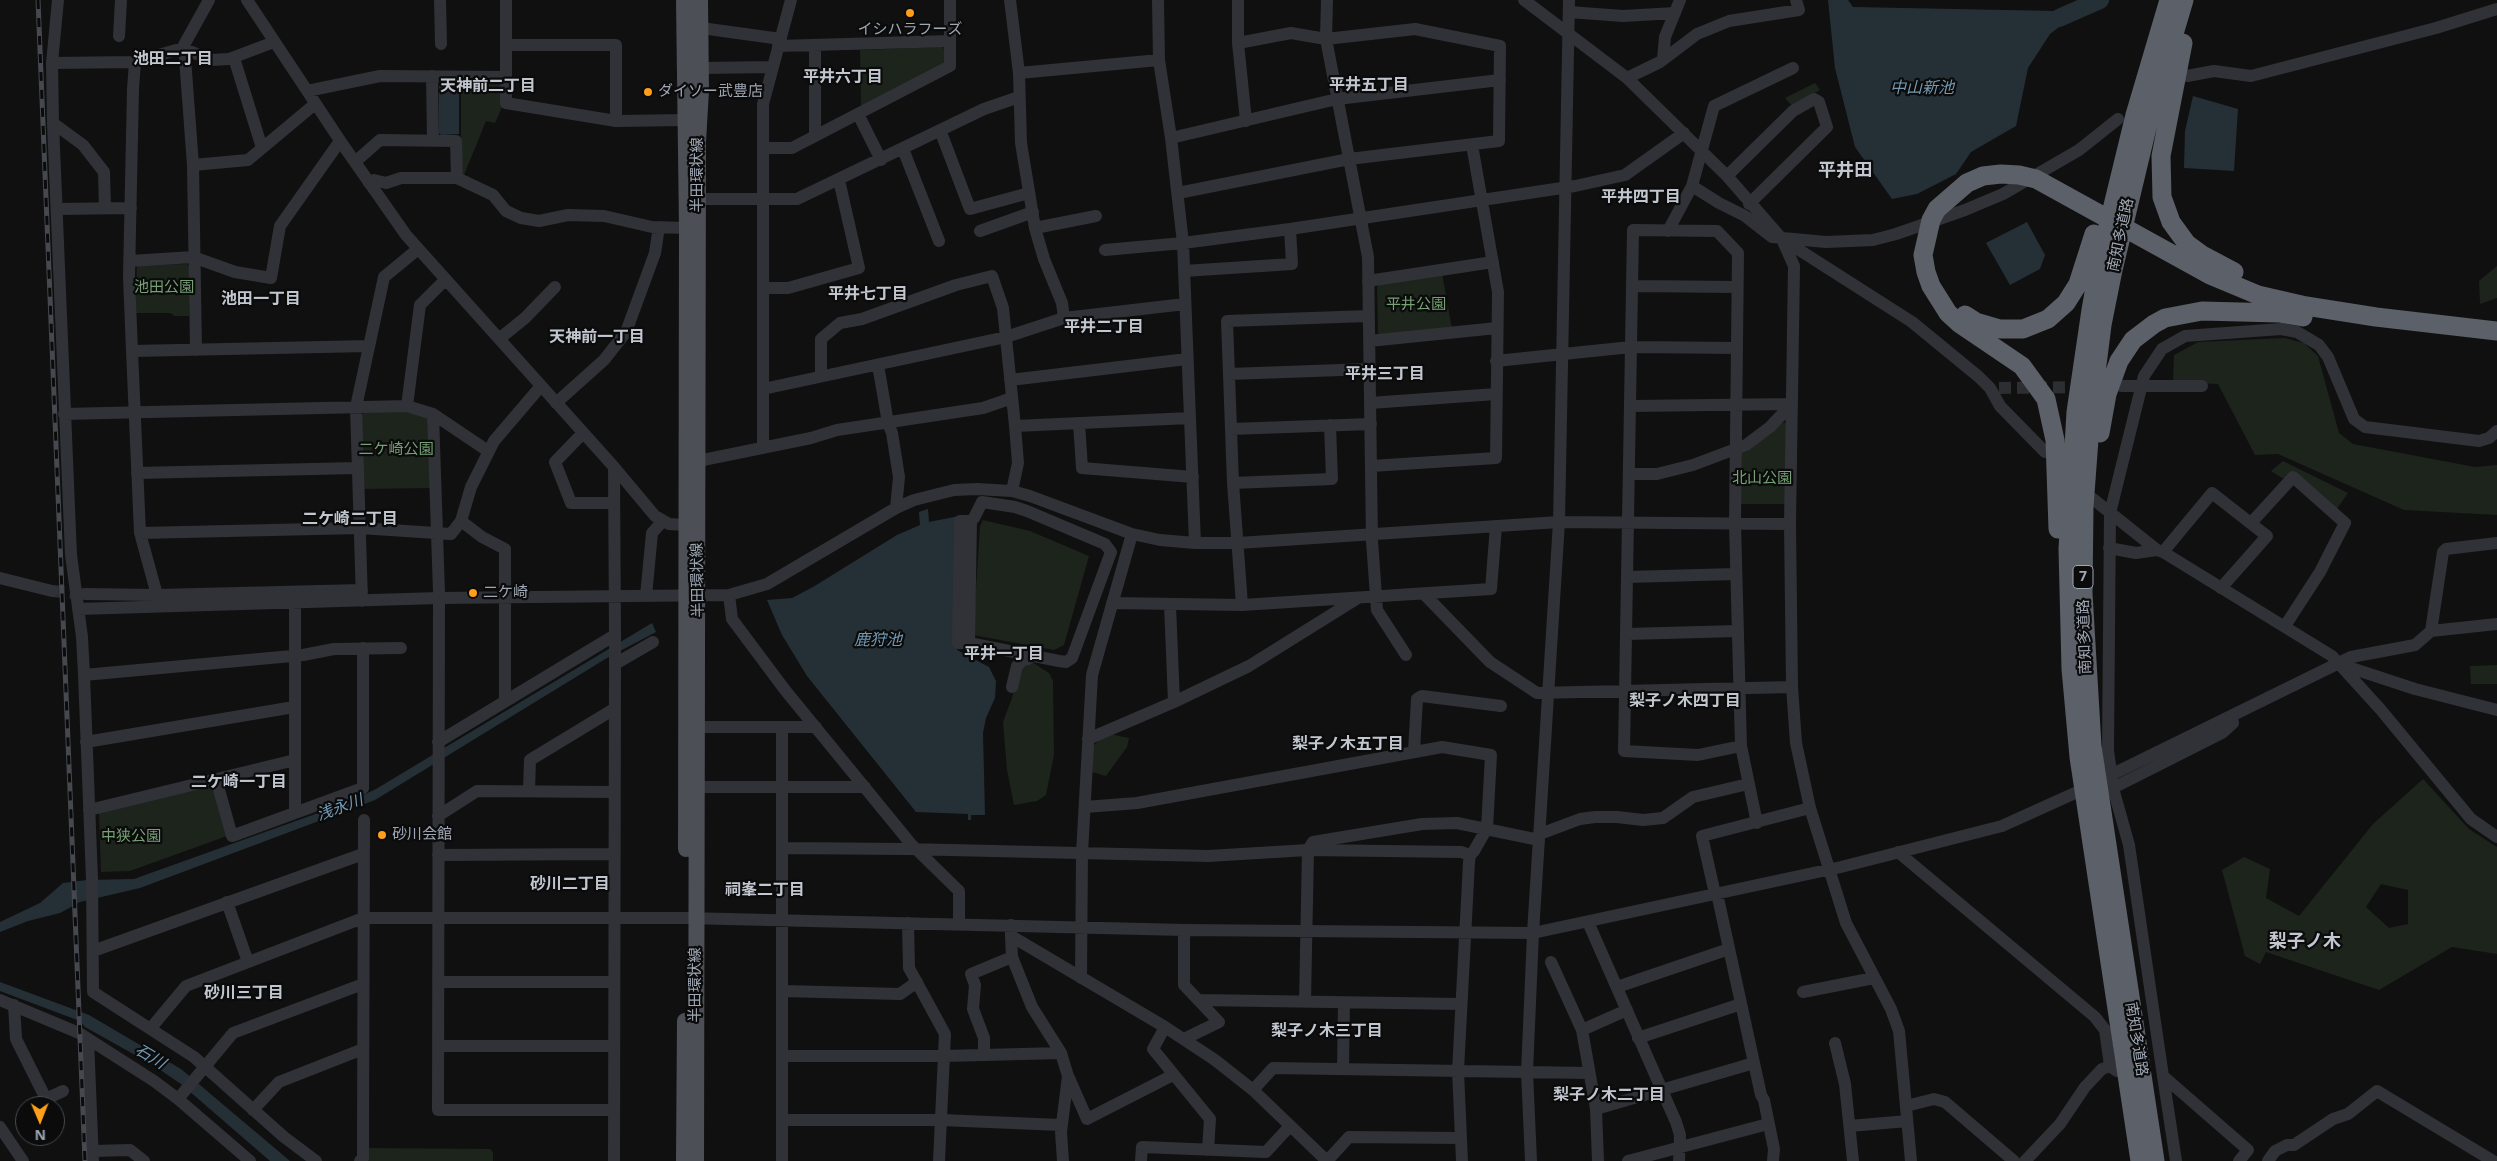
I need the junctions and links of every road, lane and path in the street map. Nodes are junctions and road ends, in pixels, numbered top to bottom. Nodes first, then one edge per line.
1 (58, 0) edge
2 (121, 0) edge
3 (209, 0) edge
4 (247, 0) edge
5 (440, 0) edge
6 (506, 0) edge
7 (684, 0) edge
8 (700, 0) edge
9 (791, 0) edge
10 (950, 0) edge
11 (1010, 0) edge
12 (1158, 0) edge
13 (1238, 0) edge
14 (1327, 0) edge
15 (1522, 0) edge
16 (1680, 0) edge
17 (1796, 0) edge
18 (2184, 0) edge
19 (2192, 0) edge
20 (2168, 5) edge
21 (1569, 6) edge
22 (2497, 8) edge
23 (1675, 13) junction
24 (701, 28) junction
25 (1569, 35) junction
26 (119, 36) dead end
27 (1326, 39) junction
28 (950, 41) junction
29 (274, 42) junction
30 (779, 42) junction
31 (1238, 43) junction
32 (441, 44) dead end
33 (506, 45) junction
34 (815, 47) junction
35 (184, 51) junction
36 (234, 58) junction
37 (1663, 59) junction
38 (1159, 60) junction
39 (135, 62) junction
40 (52, 63) junction
41 (773, 67) junction
42 (701, 68) junction
43 (1793, 68) dead end
44 (1019, 73) junction
45 (432, 76) junction
46 (2187, 76) dead end
47 (506, 77) junction
48 (1627, 78) junction
49 (1500, 80) junction
50 (307, 91) junction
51 (1019, 97) junction
52 (1337, 99) junction
53 (315, 104) junction
54 (858, 114) junction
55 (2118, 119) dead end
56 (616, 120) junction
57 (685, 120) junction
58 (1246, 121) junction
59 (53, 123) junction
60 (940, 130) junction
61 (1684, 132) junction
62 (815, 136) junction
63 (1171, 138) junction
64 (433, 140) junction
65 (340, 141) junction
66 (1472, 145) junction
67 (262, 148) junction
68 (763, 148) junction
69 (903, 149) junction
70 (1703, 151) junction
71 (882, 160) junction
72 (1348, 160) junction
73 (355, 162) junction
74 (193, 164) junction
75 (1727, 176) junction
76 (457, 178) junction
77 (839, 180) junction
78 (369, 183) junction
79 (1692, 186) junction
80 (1566, 187) junction
81 (1030, 193) junction
82 (1178, 193) junction
83 (698, 199) junction
84 (762, 199) junction
85 (1482, 200) junction
86 (1749, 204) junction
87 (105, 208) junction
88 (131, 208) junction
89 (56, 209) junction
90 (1033, 212) junction
91 (1096, 216) dead end
92 (1360, 219) junction
93 (659, 226) junction
94 (686, 228) junction
95 (1035, 228) junction
96 (1290, 229) junction
97 (980, 231) dead end
98 (1668, 231) junction
99 (2132, 238) junction
100 (1782, 239) junction
101 (939, 241) dead end
102 (1931, 242) junction
103 (1183, 243) junction
104 (418, 249) junction
105 (1105, 250) dead end
106 (193, 258) junction
107 (130, 260) junction
108 (1493, 262) junction
109 (1184, 270) junction
110 (445, 280) junction
111 (1368, 281) junction
112 (1632, 286) junction
113 (1738, 287) junction
114 (763, 288) junction
115 (552, 296) dead end
116 (1185, 304) junction
117 (2306, 306) junction
118 (2279, 313) junction
119 (1368, 316) junction
120 (1064, 318) junction
121 (1497, 328) junction
122 (2497, 331) edge
123 (1006, 337) junction
124 (500, 339) junction
125 (1369, 341) junction
126 (2497, 343) edge
127 (369, 346) junction
128 (1631, 347) junction
129 (1737, 348) junction
130 (196, 350) junction
131 (132, 351) junction
132 (1563, 353) junction
133 (1188, 359) junction
134 (1496, 361) junction
135 (878, 365) junction
136 (1369, 369) junction
137 (1229, 374) junction
138 (821, 376) junction
139 (1010, 380) junction
140 (541, 386) junction
141 (2121, 386) dead end
142 (2202, 386) dead end
143 (2141, 387) junction
144 (762, 389) junction
145 (1496, 394) junction
146 (1012, 398) junction
147 (556, 403) junction
148 (1370, 403) junction
149 (1792, 404) junction
150 (1736, 405) junction
151 (408, 406) junction
152 (1631, 406) junction
153 (356, 407) junction
154 (134, 412) junction
155 (64, 414) junction
156 (433, 414) junction
157 (1190, 418) junction
158 (888, 423) junction
159 (1079, 423) junction
160 (1371, 424) junction
161 (1330, 425) junction
162 (1015, 426) junction
163 (1232, 429) junction
164 (2497, 430) edge
165 (584, 433) junction
166 (763, 447) junction
167 (1736, 449) junction
168 (488, 451) junction
169 (2045, 452) dead end
170 (698, 461) junction
171 (1371, 466) junction
172 (614, 467) junction
173 (357, 468) junction
174 (137, 473) junction
175 (1629, 474) junction
176 (1193, 477) junction
177 (1234, 483) junction
178 (1012, 491) junction
179 (2092, 499) dead end
180 (614, 503) junction
181 (896, 508) junction
182 (2110, 513) junction
183 (461, 521) junction
184 (662, 522) junction
185 (1559, 522) junction
186 (1628, 522) junction
187 (2251, 523) junction
188 (1735, 524) junction
189 (1790, 524) junction
190 (686, 525) junction
191 (1496, 526) junction
192 (360, 528) junction
193 (140, 533) junction
194 (437, 534) junction
195 (1132, 534) junction
196 (1372, 534) junction
197 (1195, 543) junction
198 (1238, 543) junction
199 (2497, 543) edge
200 (2109, 548) junction
201 (2160, 551) junction
202 (1735, 574) junction
203 (1628, 577) junction
204 (0, 578) edge
205 (2221, 588) junction
206 (52, 590) tunnel mouth
207 (85, 594) tunnel mouth
208 (1424, 594) junction
209 (156, 595) junction
210 (362, 595) junction
211 (729, 595) junction
212 (646, 596) junction
213 (614, 597) junction
214 (692, 597) junction
215 (1376, 597) junction
216 (438, 598) junction
217 (505, 598) junction
218 (1359, 598) junction
219 (295, 603) junction
220 (1112, 603) junction
221 (1170, 605) junction
222 (1242, 605) junction
223 (78, 609) junction
224 (2497, 624) edge
225 (2284, 626) junction
226 (2432, 631) junction
227 (1737, 632) junction
228 (1626, 634) junction
229 (614, 635) junction
230 (2077, 635) junction
231 (653, 642) dead end
232 (363, 648) junction
233 (401, 648) dead end
234 (1028, 654) junction
235 (296, 655) junction
236 (1406, 655) dead end
237 (615, 664) junction
238 (2338, 664) junction
239 (84, 675) junction
240 (1792, 687) junction
241 (1012, 688) dead end
242 (1739, 688) junction
243 (1624, 691) junction
244 (1550, 693) junction
245 (505, 701) junction
246 (1174, 702) junction
247 (1501, 706) dead end
248 (294, 707) junction
249 (614, 708) junction
250 (2497, 710) edge
251 (2232, 718) junction
252 (816, 727) junction
253 (697, 728) junction
254 (782, 728) junction
255 (1088, 739) junction
256 (86, 742) junction
257 (438, 742) junction
258 (1741, 746) junction
259 (1414, 751) junction
260 (295, 760) junction
261 (2117, 772) dead end
262 (216, 779) junction
263 (1748, 784) junction
264 (698, 787) junction
265 (865, 787) junction
266 (782, 788) junction
267 (2113, 788) junction
268 (529, 791) junction
269 (614, 792) junction
270 (2075, 793) dead end
271 (1085, 807) junction
272 (1810, 808) junction
273 (89, 810) junction
274 (295, 812) junction
275 (438, 816) junction
276 (364, 820) dead end
277 (1757, 823) junction
278 (1487, 828) junction
279 (1539, 837) junction
280 (2497, 837) edge
281 (783, 848) junction
282 (917, 849) junction
283 (1308, 850) junction
284 (1898, 852) junction
285 (1082, 853) junction
286 (363, 854) junction
287 (614, 854) junction
288 (438, 855) junction
289 (1470, 855) junction
290 (1829, 870) junction
291 (1714, 894) junction
292 (227, 902) junction
293 (363, 918) junction
294 (438, 918) junction
295 (615, 918) junction
296 (691, 918) junction
297 (782, 920) junction
298 (1588, 922) junction
299 (908, 923) junction
300 (959, 924) junction
301 (1081, 927) junction
302 (1184, 930) junction
303 (1011, 931) junction
304 (1306, 931) junction
305 (1533, 933) junction
306 (1465, 934) junction
307 (1729, 949) junction
308 (93, 951) junction
309 (1012, 957) junction
310 (248, 962) junction
311 (1551, 962) dead end
312 (1081, 978) junction
313 (1874, 978) junction
314 (438, 982) junction
315 (614, 982) junction
316 (917, 982) junction
317 (363, 984) junction
318 (1617, 987) junction
319 (783, 991) junction
320 (1812, 994) dead end
321 (0, 1000) edge
322 (1199, 1000) junction
323 (1305, 1001) junction
324 (1344, 1003) junction
325 (1461, 1004) junction
326 (1741, 1004) junction
327 (14, 1005) junction
328 (1627, 1010) junction
329 (1165, 1027) junction
330 (151, 1028) junction
331 (1582, 1030) junction
332 (1638, 1038) junction
333 (88, 1039) junction
334 (1184, 1039) junction
335 (1834, 1043) dead end
336 (438, 1046) junction
337 (614, 1046) junction
338 (363, 1049) junction
339 (1061, 1053) junction
340 (984, 1055) junction
341 (783, 1056) junction
342 (944, 1056) junction
343 (1754, 1063) junction
344 (1343, 1068) junction
345 (201, 1070) junction
346 (1458, 1071) junction
347 (1527, 1072) junction
348 (1589, 1072) junction
349 (1173, 1075) junction
350 (1068, 1076) junction
351 (2162, 1076) junction
352 (1253, 1090) junction
353 (1660, 1090) junction
354 (63, 1091) dead end
355 (178, 1099) junction
356 (1906, 1106) junction
357 (1596, 1109) junction
358 (253, 1110) junction
359 (614, 1110) junction
360 (782, 1120) junction
361 (941, 1120) junction
362 (1907, 1121) junction
363 (1768, 1124) junction
364 (1061, 1125) junction
365 (1290, 1126) junction
366 (1850, 1126) junction
367 (0, 1127) edge
368 (1461, 1138) junction
369 (1680, 1147) junction
370 (1208, 1150) junction
371 (93, 1156) edge
372 (23, 1161) edge
373 (144, 1161) edge
374 (250, 1161) edge
375 (316, 1161) edge
376 (360, 1161) edge
377 (614, 1161) edge
378 (684, 1161) edge
379 (696, 1161) edge
380 (782, 1161) edge
381 (939, 1161) edge
382 (1063, 1161) edge
383 (1141, 1161) edge
384 (1327, 1161) edge
385 (1462, 1161) edge
386 (1531, 1161) edge
387 (1598, 1161) edge
388 (1628, 1161) edge
389 (1680, 1161) edge
390 (1773, 1161) edge
391 (1853, 1161) edge
392 (1911, 1161) edge
393 (2014, 1161) edge
394 (2025, 1161) edge
395 (2140, 1161) edge
396 (2155, 1161) edge
397 (2176, 1161) edge
398 (2239, 1161) edge
399 (2268, 1161) edge
400 (2493, 1161) edge

1 - 40 street
2 - 26 street
3 - 35 street
4 - 29 street
5 - 32 street
6 - 33 street
7 - 57 main road, 半田環状線
8 - 24 main road, 半田環状線
9 - 30 street
10 - 28 street
11 - 44 street
12 - 38 street
13 - 31 street
14 - 27 street
15 - 25 street
16 - 23 street
17 - 37 street
18 - 230 highway, 南知多道路 / 7
19 - 117 highway
20 - 102 highway
20 - 230 highway, 南知多道路 / 7
21 - 23 street
21 - 25 street
22 - 46 street
23 - 37 street
24 - 30 street
24 - 42 main road, 半田環状線
25 - 48 street
25 - 80 street
27 - 31 street
27 - 49 street
27 - 52 street
28 - 34 street
28 - 54 street
29 - 36 street
29 - 50 street
30 - 34 street
30 - 41 street
31 - 58 street
33 - 47 street
33 - 56 street
34 - 62 street
35 - 36 street
35 - 39 street
35 - 74 street
36 - 67 street
37 - 48 street
38 - 44 street
38 - 63 street
39 - 40 street
39 - 88 street
40 - 59 street
41 - 42 street
41 - 68 street
42 - 83 main road, 半田環状線
43 - 70 street
44 - 51 street
45 - 47 street
45 - 50 street
45 - 64 street
47 - 56 street
48 - 61 street
49 - 52 street
49 - 66 street
50 - 53 street
51 - 60 street
51 - 81 street
52 - 58 street
52 - 72 street
53 - 65 street
53 - 67 street
54 - 62 street
54 - 71 street
55 - 100 street
56 - 57 street
57 - 94 main road, 半田環状線
58 - 63 street
59 - 87 street
59 - 89 street
60 - 69 street
60 - 81 street
61 - 70 street
61 - 80 street
62 - 68 street
63 - 82 street
64 - 73 street
64 - 76 street
65 - 73 street
65 - 106 street
66 - 72 street
66 - 85 street
67 - 74 street
68 - 84 street
69 - 71 street
69 - 101 street
70 - 75 street
70 - 79 street
71 - 77 street
72 - 82 street
72 - 92 street
73 - 78 street
74 - 106 street
75 - 86 street
75 - 86 street
76 - 78 street
76 - 93 street
77 - 84 street
77 - 114 street
78 - 104 street
79 - 98 street
79 - 100 street
80 - 85 street
80 - 132 street
81 - 90 street
82 - 103 street
83 - 84 street
83 - 170 main road, 半田環状線
84 - 114 street
85 - 92 street
85 - 108 street
86 - 100 street
87 - 88 street
87 - 89 street
88 - 107 street
89 - 155 street
90 - 95 street
90 - 97 street
91 - 95 street
92 - 96 street
92 - 111 street
93 - 94 street
93 - 147 street
94 - 190 main road, 半田環状線
95 - 120 street
96 - 103 street
96 - 109 street
98 - 112 street
98 - 113 street
99 - 102 highway
99 - 117 highway
99 - 118 highway
100 - 149 street
100 - 169 street
102 - 230 highway
103 - 105 street
103 - 109 street
104 - 110 street
104 - 127 street
106 - 107 street
106 - 130 street
107 - 131 street
108 - 111 street
108 - 121 street
109 - 116 street
110 - 124 street
110 - 151 street
111 - 119 street
112 - 113 street
112 - 128 street
113 - 129 street
114 - 144 street
115 - 124 street
116 - 120 street
116 - 133 street
117 - 122 highway
118 - 126 highway
118 - 230 highway
119 - 125 street
119 - 137 street
120 - 123 street
121 - 125 street
121 - 134 street
123 - 135 street
123 - 138 street
123 - 139 street
124 - 140 street
125 - 136 street
127 - 130 street
127 - 153 street
128 - 129 street
128 - 132 street
128 - 152 street
129 - 150 street
130 - 131 street
131 - 154 street
132 - 134 street
132 - 185 street
133 - 139 street
133 - 157 street
134 - 145 street
135 - 138 street
135 - 158 street
136 - 137 street
136 - 148 street
137 - 163 street
138 - 144 street
139 - 146 street
140 - 147 street
140 - 168 street
141 - 143 street
142 - 143 street
143 - 164 street
143 - 182 street
144 - 166 street
145 - 148 street
145 - 171 street
146 - 158 street
146 - 162 street
147 - 165 street
148 - 160 street
149 - 150 street
149 - 167 street
149 - 189 street
150 - 152 street
150 - 167 street
151 - 153 street
151 - 156 street
152 - 175 street
153 - 154 street
153 - 173 street
154 - 155 street
154 - 174 street
155 - 223 street
156 - 168 street
156 - 194 street
157 - 159 street
157 - 176 street
158 - 166 street
158 - 181 street
159 - 162 street
159 - 176 street
160 - 161 street
160 - 171 street
161 - 163 street
161 - 177 street
162 - 178 street
163 - 177 street
165 - 172 street
165 - 180 street
166 - 170 street
167 - 175 street
167 - 188 street
168 - 183 street
170 - 214 main road, 半田環状線
171 - 196 street
172 - 180 street
172 - 184 street
173 - 174 street
173 - 192 street
174 - 193 street
175 - 186 street
176 - 197 street
177 - 198 street
178 - 181 street
178 - 195 street
179 - 182 street
180 - 213 street
181 - 211 street
182 - 200 street
182 - 201 street
183 - 194 street
183 - 217 street
184 - 190 street
184 - 212 street
185 - 186 street
185 - 191 street
185 - 244 street
186 - 188 street
186 - 203 street
187 - 201 street
187 - 205 street
187 - 225 street
188 - 189 street
188 - 202 street
189 - 240 street
190 - 214 main road, 半田環状線
191 - 196 street
191 - 208 street
192 - 193 street
192 - 194 street
192 - 210 street
193 - 209 street
194 - 216 street
195 - 197 street
195 - 220 street
196 - 198 street
196 - 215 street
197 - 198 street
198 - 222 street
199 - 226 street
200 - 201 street
200 - 267 street
201 - 205 street
202 - 203 street
202 - 227 street
203 - 228 street
204 - 206 street
205 - 225 street
207 - 209 street
208 - 215 street
208 - 244 street
209 - 210 street
210 - 216 street
210 - 219 street
211 - 214 street
211 - 252 street
212 - 213 street
212 - 214 street
213 - 217 street
213 - 229 street
214 - 253 main road, 半田環状線
214 - 296 main road, 半田環状線
215 - 218 street
215 - 236 street
216 - 217 street
216 - 257 street
217 - 245 street
218 - 222 street
218 - 246 street
219 - 223 street
219 - 235 street
220 - 221 street
220 - 255 street
221 - 222 street
221 - 246 street
223 - 239 street
224 - 226 street
225 - 238 street
226 - 238 street
227 - 228 street
227 - 242 street
228 - 243 street
229 - 237 street
229 - 245 street
230 - 395 highway, 南知多道路 / 7
230 - 396 highway, 南知多道路 / 7
231 - 237 street
232 - 233 street
232 - 235 street
232 - 274 street
234 - 234 street
234 - 241 street
235 - 239 street
235 - 248 street
237 - 249 street
238 - 250 street
238 - 251 street
238 - 280 street
239 - 256 street
240 - 242 street
240 - 272 street
242 - 243 street
242 - 258 street
243 - 244 street
243 - 258 street
244 - 279 street
245 - 257 street
246 - 255 street
247 - 259 street
248 - 256 street
248 - 260 street
249 - 268 street
249 - 269 street
251 - 261 street
251 - 267 street
252 - 254 street
252 - 265 street
253 - 254 street
253 - 264 main road, 半田環状線
254 - 266 street
255 - 271 street
256 - 273 street
257 - 275 street
258 - 263 street
259 - 271 street
259 - 278 street
260 - 262 street
260 - 274 street
262 - 273 street
262 - 274 street
263 - 277 street
263 - 279 street
264 - 266 street
264 - 296 main road, 半田環状線
265 - 266 street
265 - 282 street
266 - 281 street
267 - 351 street
268 - 269 street
268 - 275 street
269 - 287 street
270 - 284 street
271 - 285 street
272 - 277 street
272 - 290 street
273 - 308 street
275 - 288 street
276 - 286 street
277 - 291 street
278 - 279 street
278 - 283 street
278 - 289 street
279 - 305 street
281 - 282 street
281 - 297 street
282 - 285 street
282 - 300 street
283 - 285 street
283 - 289 street
283 - 304 street
284 - 290 street
284 - 394 street
285 - 301 street
286 - 292 street
286 - 293 street
287 - 288 street
287 - 295 street
288 - 294 street
289 - 306 street
290 - 291 street
290 - 313 street
291 - 298 street
291 - 307 street
292 - 308 street
292 - 310 street
293 - 294 street
293 - 310 street
293 - 317 street
294 - 295 street
294 - 314 street
295 - 296 street
295 - 315 street
296 - 297 street
296 - 378 main road, 半田環状線
296 - 379 main road, 半田環状線
297 - 299 street
297 - 319 street
298 - 305 street
298 - 318 street
299 - 300 street
299 - 316 street
300 - 303 street
301 - 302 street
301 - 303 street
301 - 312 street
302 - 304 street
302 - 322 street
303 - 309 street
303 - 312 street
304 - 306 street
304 - 323 street
305 - 306 street
305 - 347 street
306 - 325 street
307 - 318 street
307 - 326 street
308 - 330 street
309 - 339 street
309 - 340 street
310 - 330 street
311 - 331 street
312 - 329 street
313 - 320 street
313 - 356 street
314 - 315 street
314 - 336 street
315 - 337 street
316 - 319 street
316 - 342 street
317 - 338 street
317 - 345 street
318 - 328 street
319 - 341 street
321 - 327 street
322 - 323 street
322 - 334 street
323 - 324 street
324 - 325 street
324 - 344 street
325 - 346 street
326 - 332 street
326 - 343 street
327 - 333 street
327 - 354 street
328 - 331 street
328 - 332 street
329 - 334 street
329 - 349 street
330 - 345 street
331 - 348 street
332 - 353 street
333 - 355 street
333 - 371 street
334 - 352 street
335 - 366 street
336 - 337 street
336 - 359 street
337 - 359 street
338 - 358 street
338 - 376 street
339 - 340 street
339 - 350 street
340 - 342 street
341 - 342 street
341 - 360 street
342 - 361 street
343 - 353 street
343 - 363 street
344 - 346 street
344 - 352 street
345 - 355 street
345 - 358 street
346 - 347 street
346 - 368 street
347 - 348 street
347 - 386 street
348 - 357 street
349 - 350 street
349 - 370 street
350 - 364 street
351 - 397 street
351 - 398 street
352 - 365 street
353 - 357 street
353 - 369 street
355 - 374 street
356 - 362 street
356 - 393 street
357 - 387 street
358 - 375 street
359 - 377 street
360 - 361 street
360 - 380 street
361 - 364 street
361 - 381 street
362 - 366 street
362 - 392 street
363 - 369 street
363 - 390 street
364 - 382 street
365 - 370 street
365 - 384 street
366 - 391 street
367 - 372 street
368 - 384 street
368 - 385 street
369 - 388 street
369 - 389 street
370 - 383 street
371 - 373 street
399 - 400 street

